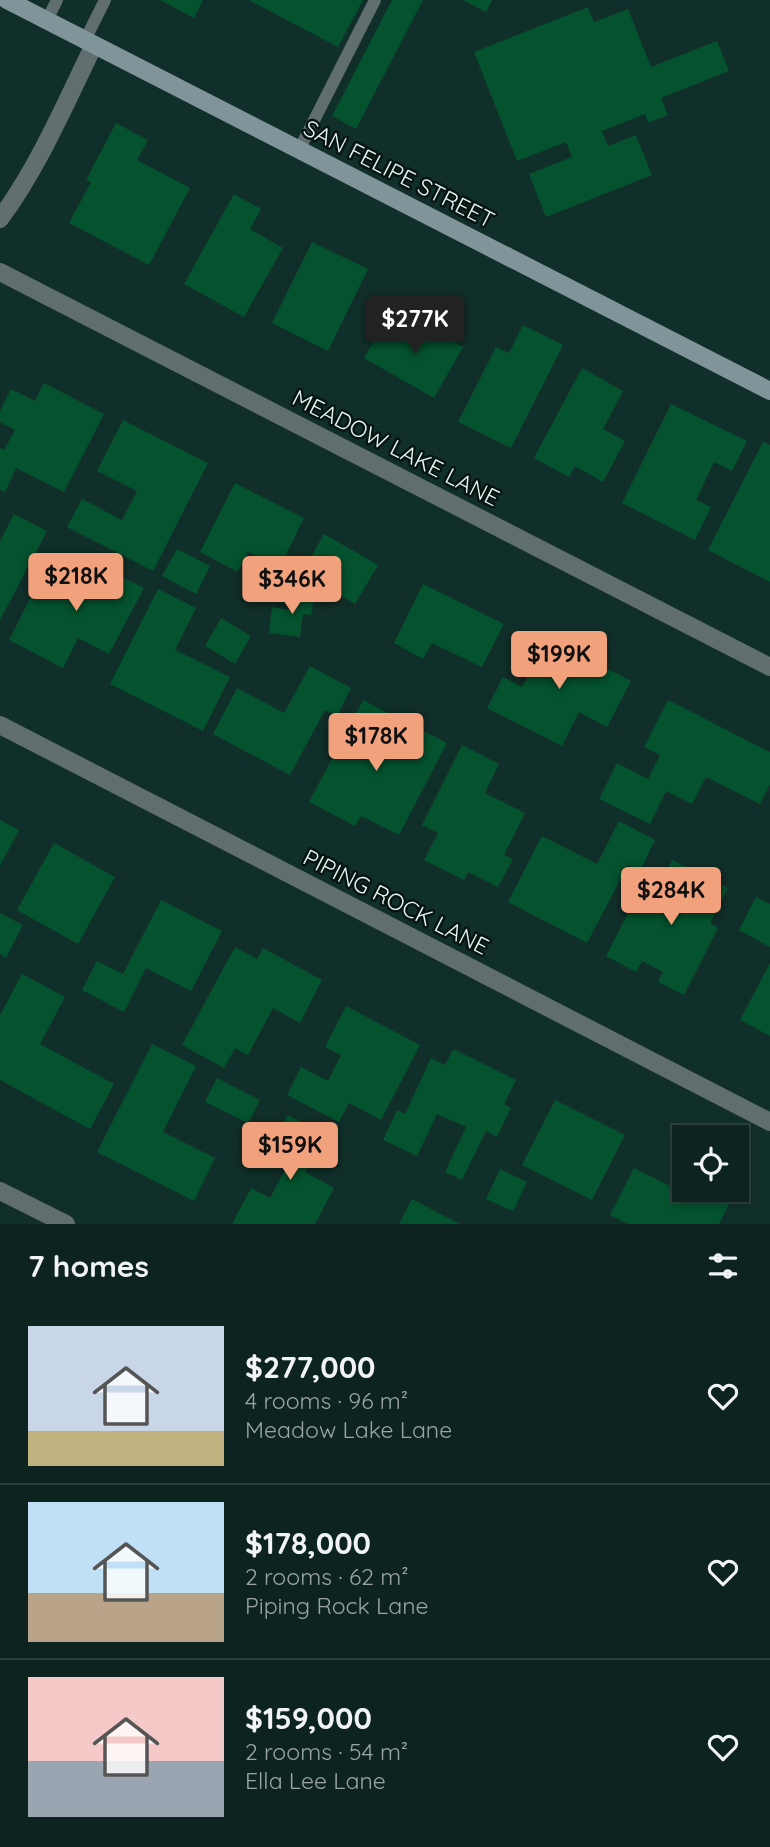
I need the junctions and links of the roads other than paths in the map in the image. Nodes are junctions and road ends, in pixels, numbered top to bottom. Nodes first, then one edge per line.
1 (7, 0) edge
2 (57, 0) edge
3 (105, 0) edge
4 (375, 0) edge
5 (47, 20) junction
6 (90, 43) junction
7 (299, 150) junction
8 (0, 219) edge
9 (0, 272) edge
10 (770, 391) edge
11 (770, 667) edge
12 (0, 725) edge
13 (770, 1122) edge
14 (0, 1191) edge
15 (66, 1224) edge

1 - 5 main road, SAN FELIPE STREET
2 - 5 lane
3 - 6 lane
4 - 7 lane
5 - 6 main road, SAN FELIPE STREET
6 - 7 main road, SAN FELIPE STREET
6 - 8 street
7 - 10 main road, SAN FELIPE STREET
9 - 11 street, MEADOW LAKE LANE
12 - 13 street, PIPING ROCK LANE
14 - 15 street

